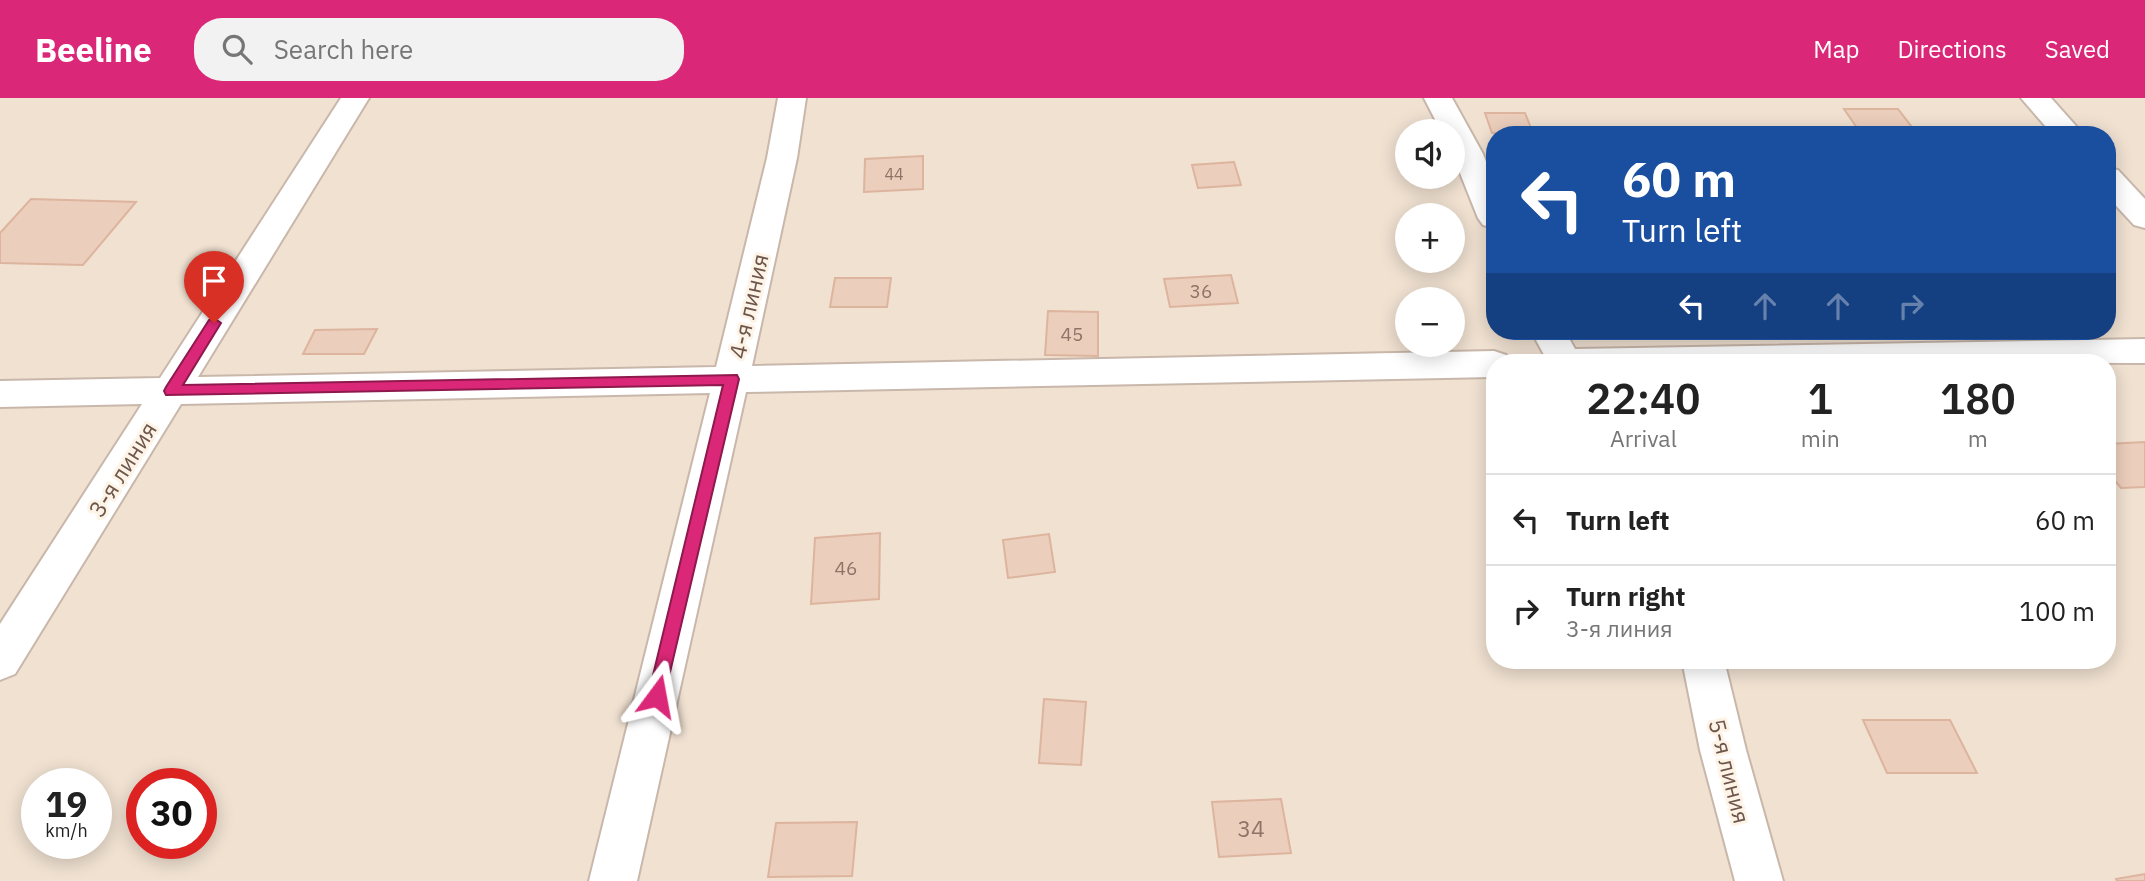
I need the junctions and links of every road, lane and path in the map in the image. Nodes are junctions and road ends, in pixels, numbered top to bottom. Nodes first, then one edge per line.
1 (355, 98) edge
2 (792, 98) edge
3 (1438, 98) edge
4 (2035, 98) edge
5 (2061, 126) edge
6 (2116, 187) edge
7 (1486, 198) edge
8 (2145, 218) edge
9 (2145, 351) edge
10 (1990, 354) edge
11 (1486, 364) edge
12 (732, 379) junction
13 (172, 391) junction
14 (0, 394) edge
15 (0, 661) edge
16 (1705, 669) edge
17 (613, 881) edge
18 (1759, 881) edge

1 - 13 street, 3-я линия
2 - 12 street, 4-я линия
3 - 7 street
4 - 5 street
6 - 8 street
9 - 10 street
11 - 12 street
12 - 13 street
12 - 17 street, 4-я линия
13 - 14 street
13 - 15 street, 3-я линия
16 - 18 street, 5-я линия

